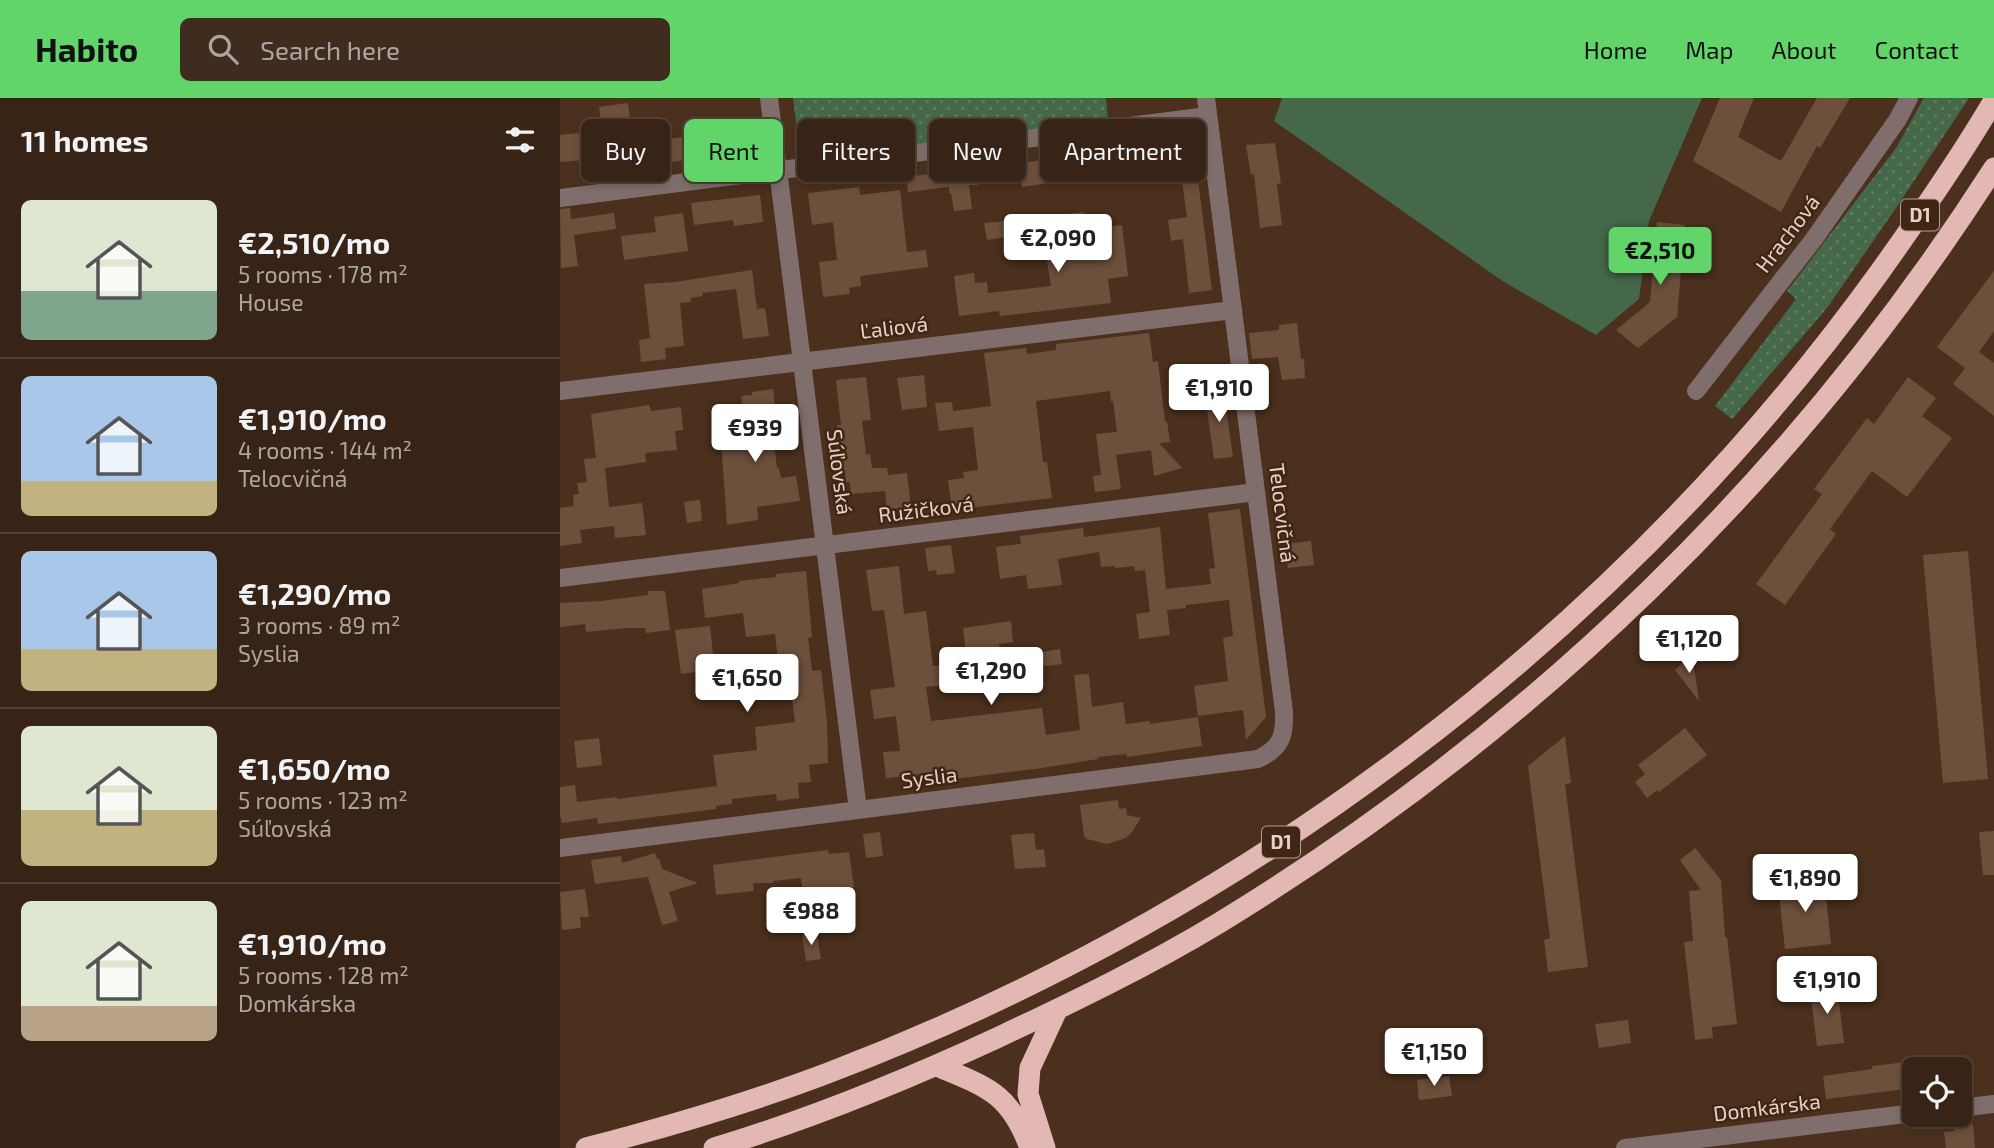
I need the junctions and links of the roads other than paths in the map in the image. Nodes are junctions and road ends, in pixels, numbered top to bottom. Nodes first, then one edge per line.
1 (769, 98) edge
2 (1909, 98) edge
3 (1994, 100) edge
4 (1207, 107) edge
5 (772, 119) edge
6 (1994, 168) edge
7 (783, 170) edge
8 (689, 182) edge
9 (779, 182) edge
10 (560, 198) edge
11 (1233, 310) junction
12 (803, 362) junction
13 (560, 391) edge
14 (1696, 391) dead end
15 (1256, 492) junction
16 (825, 545) junction
17 (560, 578) edge
18 (1284, 724) joint
19 (858, 810) junction
20 (560, 848) edge
21 (1057, 1010) junction
22 (937, 1066) junction
23 (1994, 1104) edge
24 (1972, 1107) edge
25 (1902, 1114) edge
26 (586, 1148) edge
27 (714, 1148) edge
28 (1030, 1148) edge
29 (1045, 1148) edge
30 (1625, 1148) edge

1 - 5 street, Súľovská
2 - 14 street, Hrachová
3 - 26 highway, D1
4 - 7 street
4 - 11 street, Telocvičná
6 - 21 highway, D1
8 - 10 street
9 - 12 street, Súľovská
11 - 12 street, Ľaliová
11 - 15 street, Telocvičná
12 - 13 street, Ľaliová
12 - 16 street, Súľovská
15 - 16 street, Ružičková
15 - 18 street, Telocvičná
16 - 17 street, Ružičková
16 - 19 street, Súľovská
18 - 19 street, Syslia
19 - 20 street, Syslia
21 - 22 highway, D1
21 - 29 highway
22 - 27 highway, D1
22 - 28 highway
23 - 24 street
25 - 30 street, Domkárska

